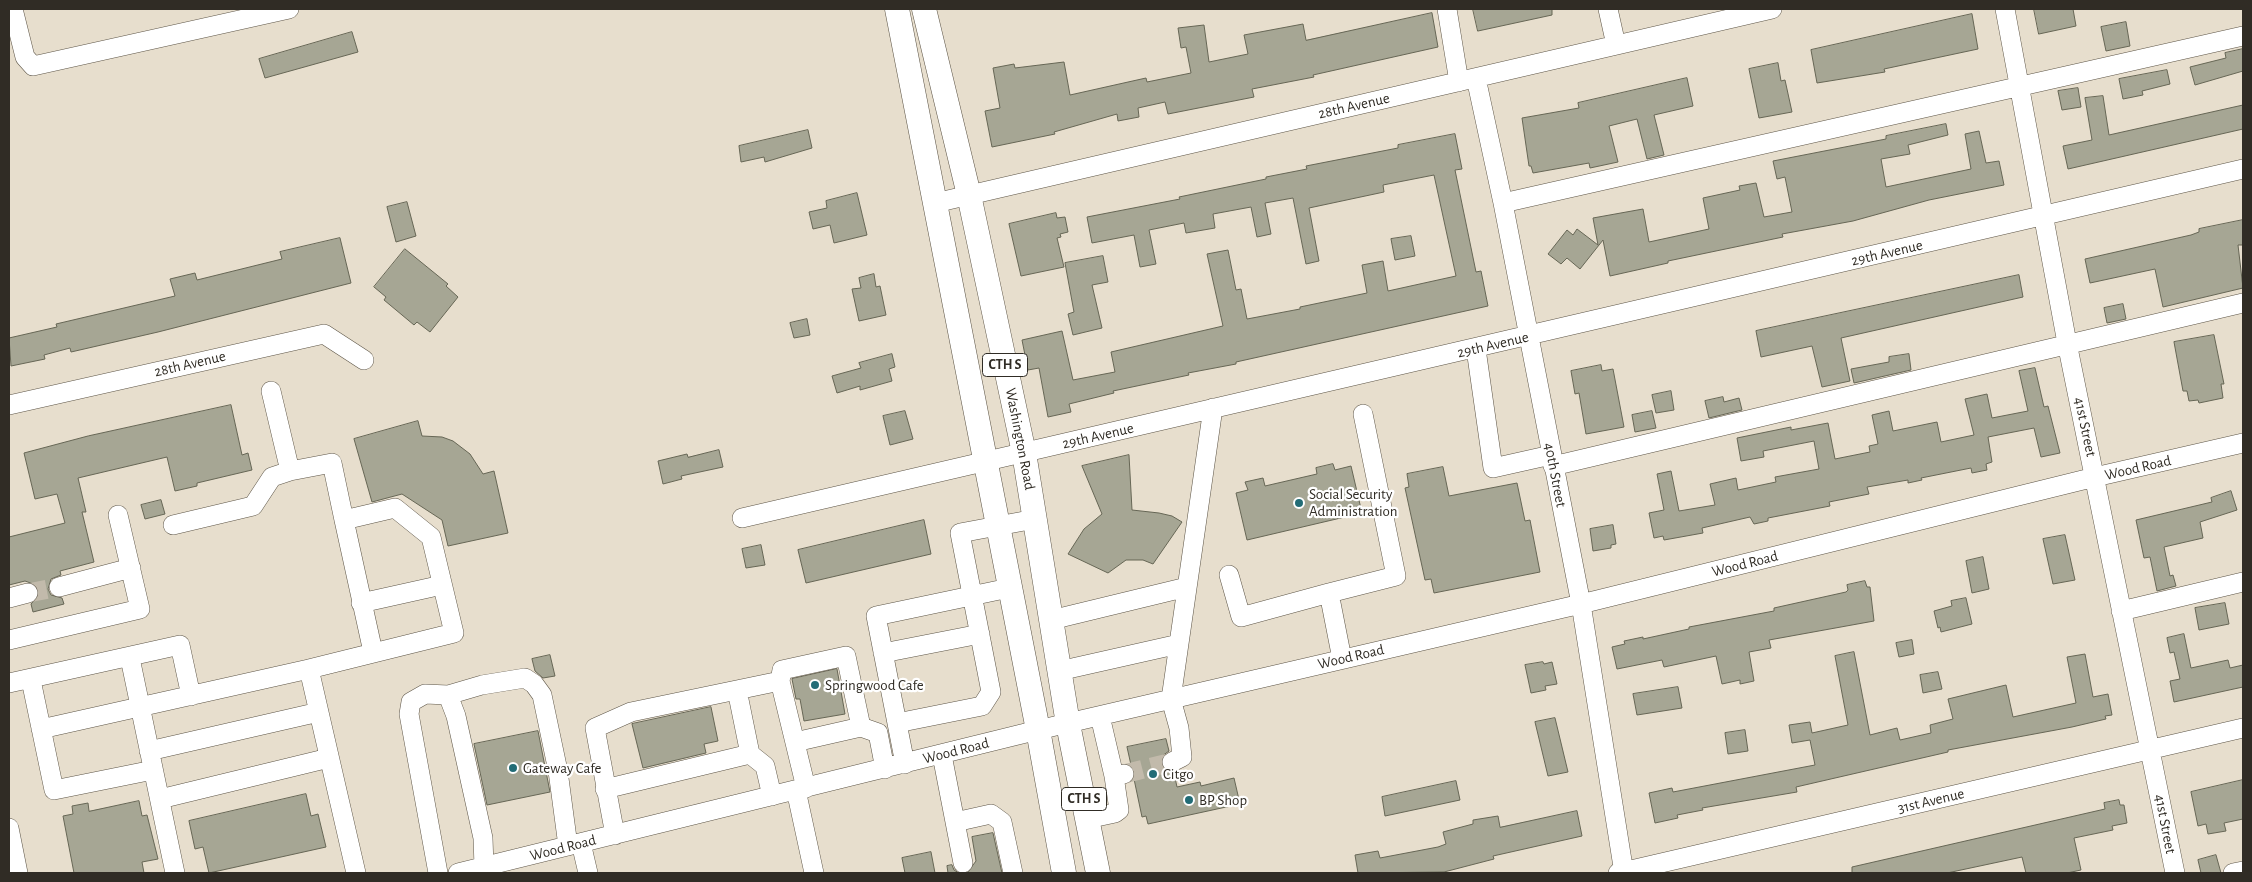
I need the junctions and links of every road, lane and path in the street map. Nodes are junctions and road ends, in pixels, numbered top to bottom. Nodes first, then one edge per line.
1 (13, 9) edge
2 (289, 9) edge
3 (897, 9) edge
4 (924, 9) edge
5 (1447, 9) edge
6 (1608, 9) edge
7 (1772, 9) edge
8 (2005, 9) edge
9 (1698, 17) edge
10 (2243, 36) edge
11 (1616, 45) junction
12 (1468, 80) junction
13 (2020, 87) junction
14 (2243, 170) edge
15 (969, 195) junction
16 (935, 203) junction
17 (1503, 203) junction
18 (2044, 216) junction
19 (2243, 303) edge
20 (1529, 337) junction
21 (2068, 343) junction
22 (1476, 349) junction
23 (364, 360) dead end
24 (271, 391) dead end
25 (9, 404) edge
26 (1213, 408) junction
27 (1363, 414) dead end
28 (2243, 444) edge
29 (1024, 453) junction
30 (1552, 460) junction
31 (985, 462) junction
32 (290, 472) junction
33 (2095, 478) junction
34 (118, 515) dead end
35 (742, 518) dead end
36 (1035, 519) junction
37 (344, 520) junction
38 (173, 525) dead end
39 (997, 526) junction
40 (131, 568) junction
41 (1229, 575) dead end
42 (2243, 582) edge
43 (442, 585) junction
44 (59, 587) tunnel mouth
45 (1187, 587) junction
46 (1009, 588) junction
47 (28, 593) tunnel mouth
48 (1329, 594) junction
49 (972, 596) junction
50 (9, 598) edge
51 (361, 603) junction
52 (1581, 604) junction
53 (2121, 611) junction
54 (1051, 620) junction
55 (980, 634) junction
56 (9, 640) edge
57 (1179, 644) junction
58 (373, 652) junction
59 (883, 653) junction
60 (130, 658) junction
61 (1342, 659) junction
62 (309, 669) junction
63 (1059, 671) junction
64 (31, 680) junction
65 (780, 681) junction
66 (9, 683) edge
67 (737, 690) junction
68 (448, 694) junction
69 (191, 696) junction
70 (1172, 699) junction
71 (140, 708) junction
72 (318, 712) junction
73 (1100, 716) junction
74 (897, 723) junction
75 (1068, 724) junction
76 (861, 727) junction
77 (2243, 728) edge
78 (41, 729) junction
79 (1038, 730) junction
80 (795, 742) junction
81 (2150, 750) junction
82 (149, 751) junction
83 (750, 754) junction
84 (942, 755) junction
85 (329, 758) junction
86 (1172, 762) dead end
87 (905, 764) junction
88 (885, 769) junction
89 (154, 770) junction
90 (605, 789) junction
91 (801, 789) junction
92 (772, 796) junction
93 (160, 800) junction
94 (1087, 819) junction
95 (955, 822) junction
96 (9, 828) edge
97 (615, 835) junction
98 (574, 845) junction
99 (963, 863) dead end
100 (484, 867) junction
101 (2243, 871) edge
102 (18, 873) edge
103 (175, 873) edge
104 (356, 873) edge
105 (438, 873) edge
106 (458, 873) edge
107 (588, 873) edge
108 (814, 873) edge
109 (1013, 873) edge
110 (1064, 873) edge
111 (1098, 873) edge
112 (1622, 873) edge
113 (2175, 873) edge
114 (2233, 873) edge

1 - 2 street
3 - 16 main road, CTH S
4 - 15 main road, Washington Road / CTH S
5 - 12 street, 40th Street
6 - 11 street
7 - 9 street, 28th Avenue
8 - 13 street, 41st Street
9 - 11 street, 28th Avenue
10 - 13 street
11 - 12 street, 28th Avenue
12 - 15 street, 28th Avenue
12 - 17 street, 40th Street
13 - 17 street
13 - 18 street, 41st Street
14 - 18 street, 29th Avenue
15 - 16 street, 28th Avenue
15 - 29 main road, Washington Road / CTH S
16 - 31 main road, CTH S
17 - 20 street, 40th Street
18 - 20 street, 29th Avenue
18 - 21 street, 41st Street
19 - 21 street
20 - 22 street, 29th Avenue
20 - 30 street, 40th Street
21 - 30 street
21 - 33 street, 41st Street
22 - 26 street, 29th Avenue
22 - 30 street
23 - 25 street, 28th Avenue
24 - 32 street
26 - 29 street, 29th Avenue
26 - 45 street
27 - 48 street
28 - 33 street, Wood Road
29 - 31 street, 29th Avenue
29 - 36 main road, Washington Road / CTH S
30 - 52 street, 40th Street
31 - 35 street, 29th Avenue
31 - 39 main road, CTH S
32 - 37 street
32 - 38 street
33 - 52 street, Wood Road
33 - 53 street, 41st Street
34 - 40 street
36 - 39 street
36 - 54 main road, Washington Road / CTH S
37 - 43 street
37 - 51 street
39 - 46 main road, CTH S
39 - 49 street
40 - 44 street
40 - 56 street
41 - 48 street
42 - 53 street
43 - 51 street
43 - 58 street
45 - 54 street
45 - 57 street
46 - 49 street
46 - 79 main road, CTH S
47 - 50 street
48 - 61 street
49 - 55 street
49 - 59 street
51 - 58 street
52 - 61 street, Wood Road
52 - 112 street, 40th Street
53 - 81 street, 41st Street
54 - 63 main road, Washington Road / CTH S
55 - 59 street
55 - 74 street
57 - 63 street
57 - 70 street
58 - 62 street
59 - 74 street
60 - 64 street
60 - 69 street
60 - 71 street
61 - 70 street, Wood Road
62 - 69 street
62 - 72 street
63 - 75 main road, Washington Road / CTH S
64 - 66 street
64 - 78 street
65 - 67 street
65 - 76 street
65 - 80 street
67 - 83 street
67 - 90 street
68 - 98 street
68 - 100 street
68 - 105 street
69 - 71 street
70 - 73 street, Wood Road
70 - 86 street
71 - 78 street
71 - 82 street
72 - 82 street
72 - 85 street
73 - 75 street, Wood Road
73 - 94 street
74 - 87 street
75 - 79 street, Wood Road
75 - 94 main road, Washington Road / CTH S
76 - 80 street
76 - 88 street
77 - 81 street, 31st Avenue
78 - 89 street
79 - 84 street, Wood Road
79 - 110 main road, CTH S
80 - 91 street
81 - 112 street, 31st Avenue
81 - 113 street, 41st Street
82 - 89 street
83 - 90 street
83 - 92 street
84 - 87 street, Wood Road
84 - 95 street
85 - 93 street
85 - 104 street
87 - 88 street, Wood Road
88 - 91 street, Wood Road
89 - 93 street
90 - 97 street
91 - 92 street, Wood Road
91 - 108 street
92 - 97 street, Wood Road
93 - 103 street
94 - 111 main road, Washington Road / CTH S
95 - 99 street
95 - 109 street
96 - 102 street
97 - 98 street, Wood Road
98 - 100 street, Wood Road
98 - 107 street
100 - 106 street, Wood Road
101 - 114 street

